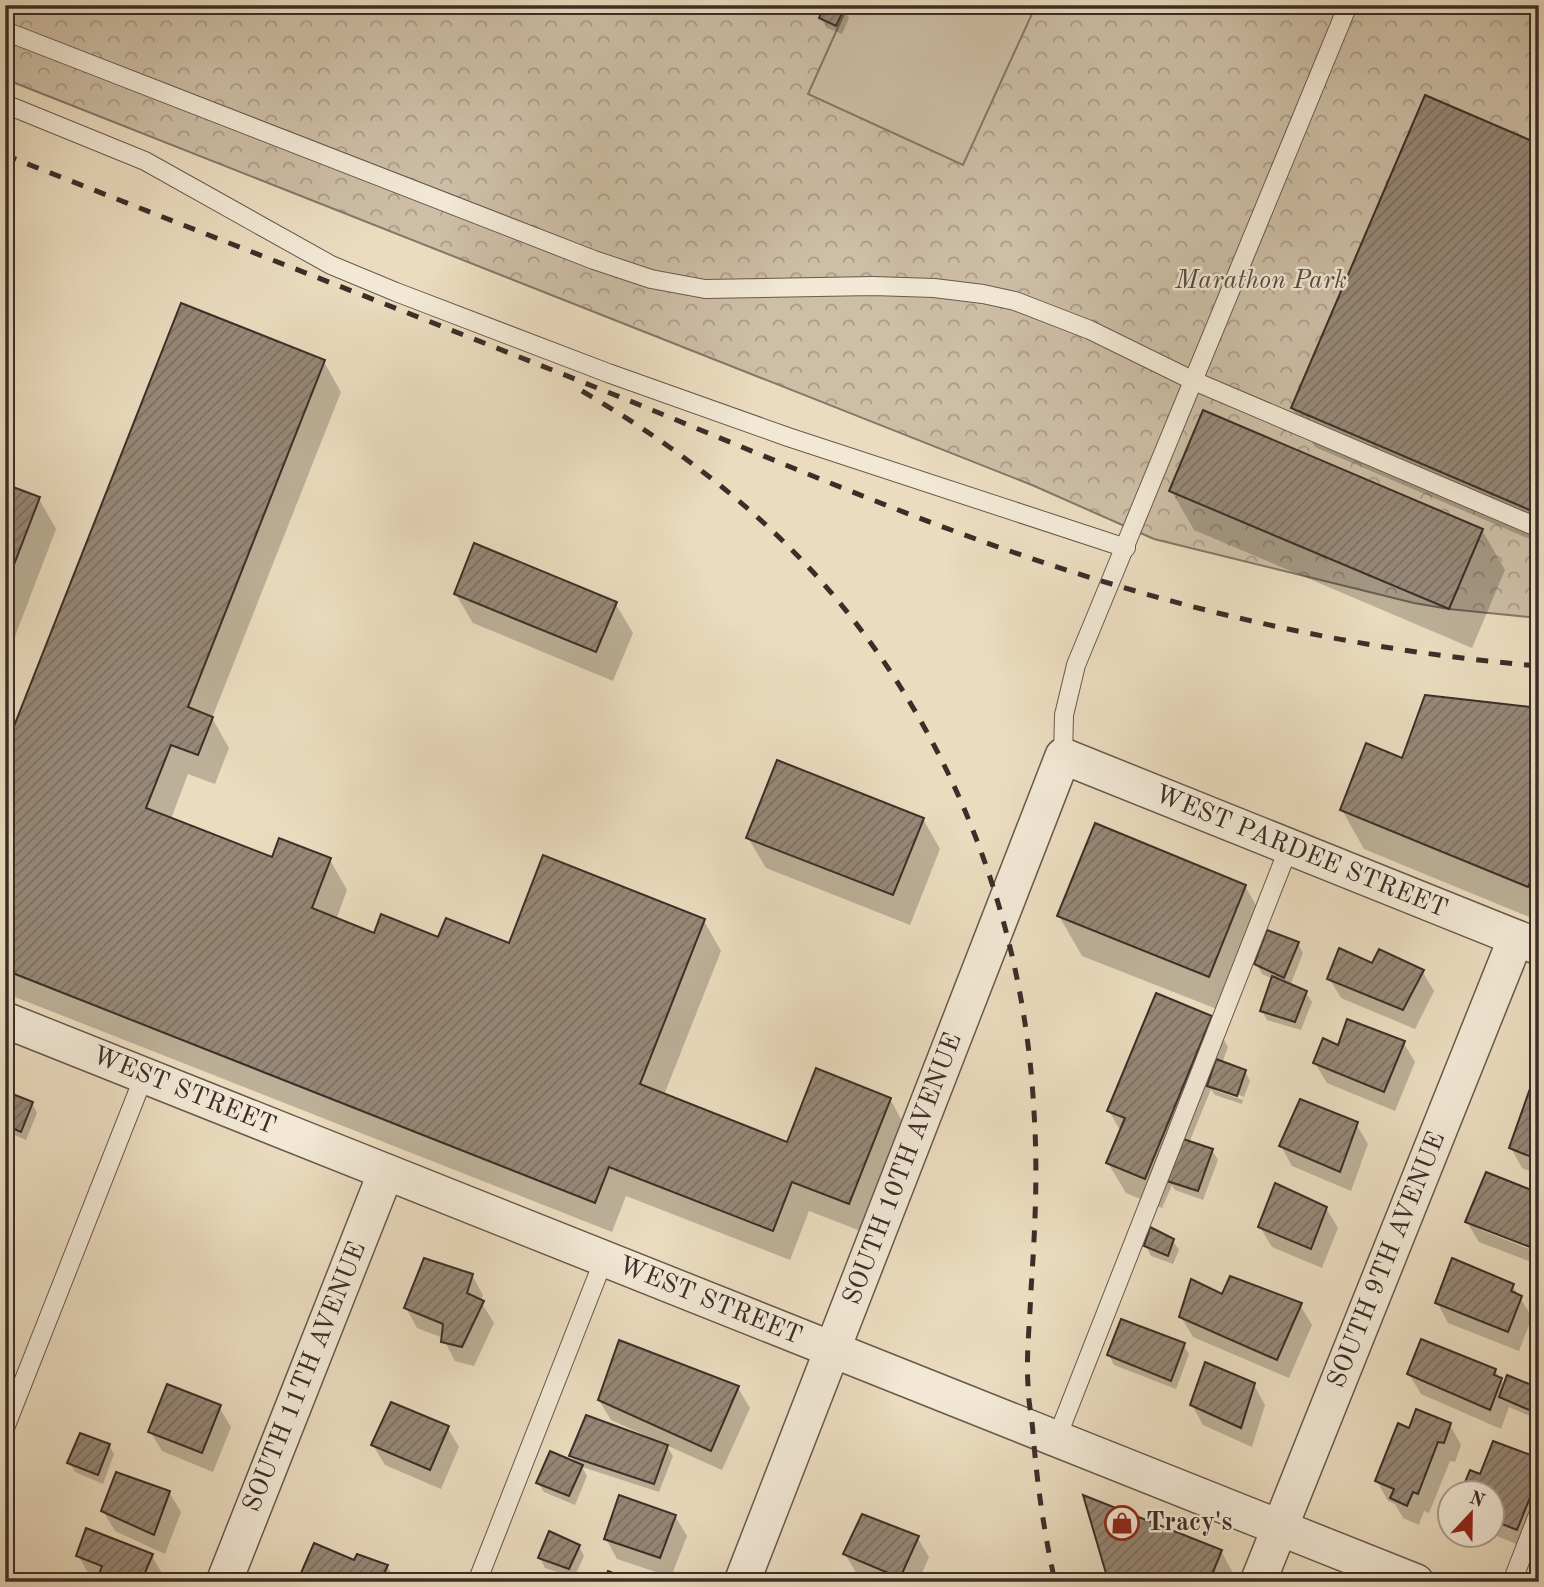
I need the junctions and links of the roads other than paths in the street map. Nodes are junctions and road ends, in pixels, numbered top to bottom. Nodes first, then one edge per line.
1 (1348, 5) edge
2 (5, 31) edge
3 (5, 104) edge
4 (1194, 381) junction
5 (1539, 528) edge
6 (1126, 548) junction
7 (1063, 756) junction
8 (1289, 847) junction
9 (1527, 942) edge
10 (5, 1020) edge
11 (144, 1076) junction
12 (386, 1172) junction
13 (604, 1259) junction
14 (833, 1350) junction
15 (5, 1428) edge
16 (1056, 1440) junction
17 (1539, 1512) edge
18 (1279, 1527) junction
19 (225, 1582) edge
20 (477, 1582) edge
21 (742, 1582) edge
22 (1258, 1582) edge
23 (1416, 1582) edge
24 (1512, 1582) edge

1 - 4 lane
2 - 4 lane
3 - 6 lane
4 - 5 lane
4 - 6 lane
6 - 7 lane
7 - 8 street, WEST PARDEE STREET
7 - 14 street, SOUTH 10TH AVENUE
8 - 9 street, WEST PARDEE STREET
8 - 16 lane
9 - 18 street, SOUTH 9TH AVENUE
10 - 11 street, WEST STREET
11 - 12 street, WEST STREET
11 - 15 lane
12 - 13 street, WEST STREET
12 - 19 street, SOUTH 11TH AVENUE
13 - 14 street, WEST STREET
13 - 20 lane
14 - 16 street, WEST STREET
14 - 21 street, SOUTH 10TH AVENUE
16 - 18 street, WEST STREET
17 - 24 lane
18 - 22 street, SOUTH 9TH AVENUE
18 - 23 street, WEST STREET

